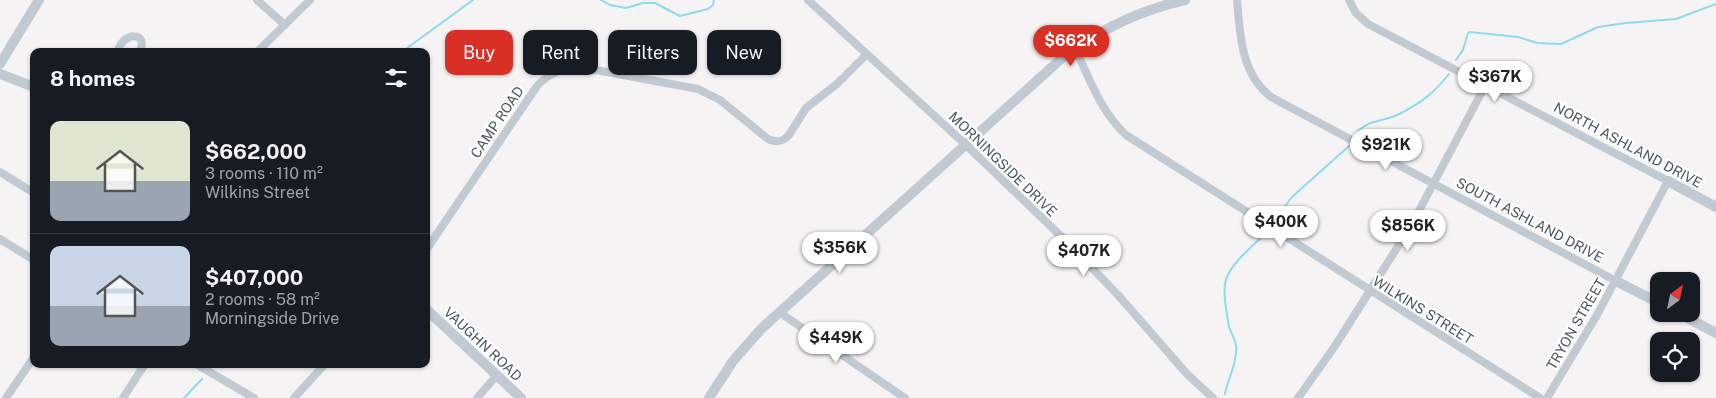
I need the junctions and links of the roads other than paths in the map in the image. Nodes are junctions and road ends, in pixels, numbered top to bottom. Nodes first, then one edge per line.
1 (39, 0) edge
2 (256, 0) edge
3 (310, 0) edge
4 (808, 0) edge
5 (1185, 0) edge
6 (1237, 0) edge
7 (1349, 0) edge
8 (285, 25) junction
9 (119, 48) edge
10 (141, 48) edge
11 (261, 48) edge
12 (1075, 48) junction
13 (866, 54) junction
14 (0, 64) edge
15 (0, 74) edge
16 (30, 85) edge
17 (1485, 86) junction
18 (965, 144) junction
19 (0, 172) edge
20 (1668, 181) junction
21 (1433, 184) junction
22 (30, 191) edge
23 (1716, 207) edge
24 (0, 239) edge
25 (430, 244) edge
26 (30, 258) edge
27 (1616, 280) junction
28 (1369, 291) junction
29 (1650, 298) edge
30 (779, 312) junction
31 (430, 313) edge
32 (1695, 322) edge
33 (1716, 333) edge
34 (30, 364) edge
35 (142, 368) edge
36 (203, 368) edge
37 (321, 368) edge
38 (497, 375) junction
39 (8, 396) edge
40 (17, 398) edge
41 (123, 398) edge
42 (254, 398) edge
43 (294, 398) edge
44 (477, 398) edge
45 (521, 398) edge
46 (709, 398) edge
47 (905, 398) edge
48 (1213, 398) edge
49 (1298, 398) edge
50 (1540, 398) edge
51 (1547, 398) edge

1 - 14 street
2 - 8 street
3 - 8 street
4 - 13 street, MORNINGSIDE DRIVE
5 - 12 street
6 - 21 street, SOUTH ASHLAND DRIVE
7 - 17 street, NORTH ASHLAND DRIVE
8 - 11 street
9 - 10 street
12 - 18 street
12 - 28 street, WILKINS STREET
13 - 18 street, MORNINGSIDE DRIVE
13 - 25 street, CAMP ROAD
15 - 16 street
17 - 20 street, NORTH ASHLAND DRIVE
17 - 21 street
18 - 30 street
18 - 48 street, MORNINGSIDE DRIVE
19 - 22 street
20 - 23 street, NORTH ASHLAND DRIVE
20 - 27 street, TRYON STREET
21 - 27 street, SOUTH ASHLAND DRIVE
21 - 28 street
24 - 26 street
27 - 29 street, SOUTH ASHLAND DRIVE
27 - 51 street, TRYON STREET
28 - 49 street
28 - 50 street, WILKINS STREET
30 - 46 street
30 - 47 street
31 - 38 street, VAUGHN ROAD
32 - 33 street
34 - 39 street
35 - 41 street
36 - 42 street
37 - 43 street
38 - 44 street
38 - 45 street, VAUGHN ROAD
39 - 40 street

